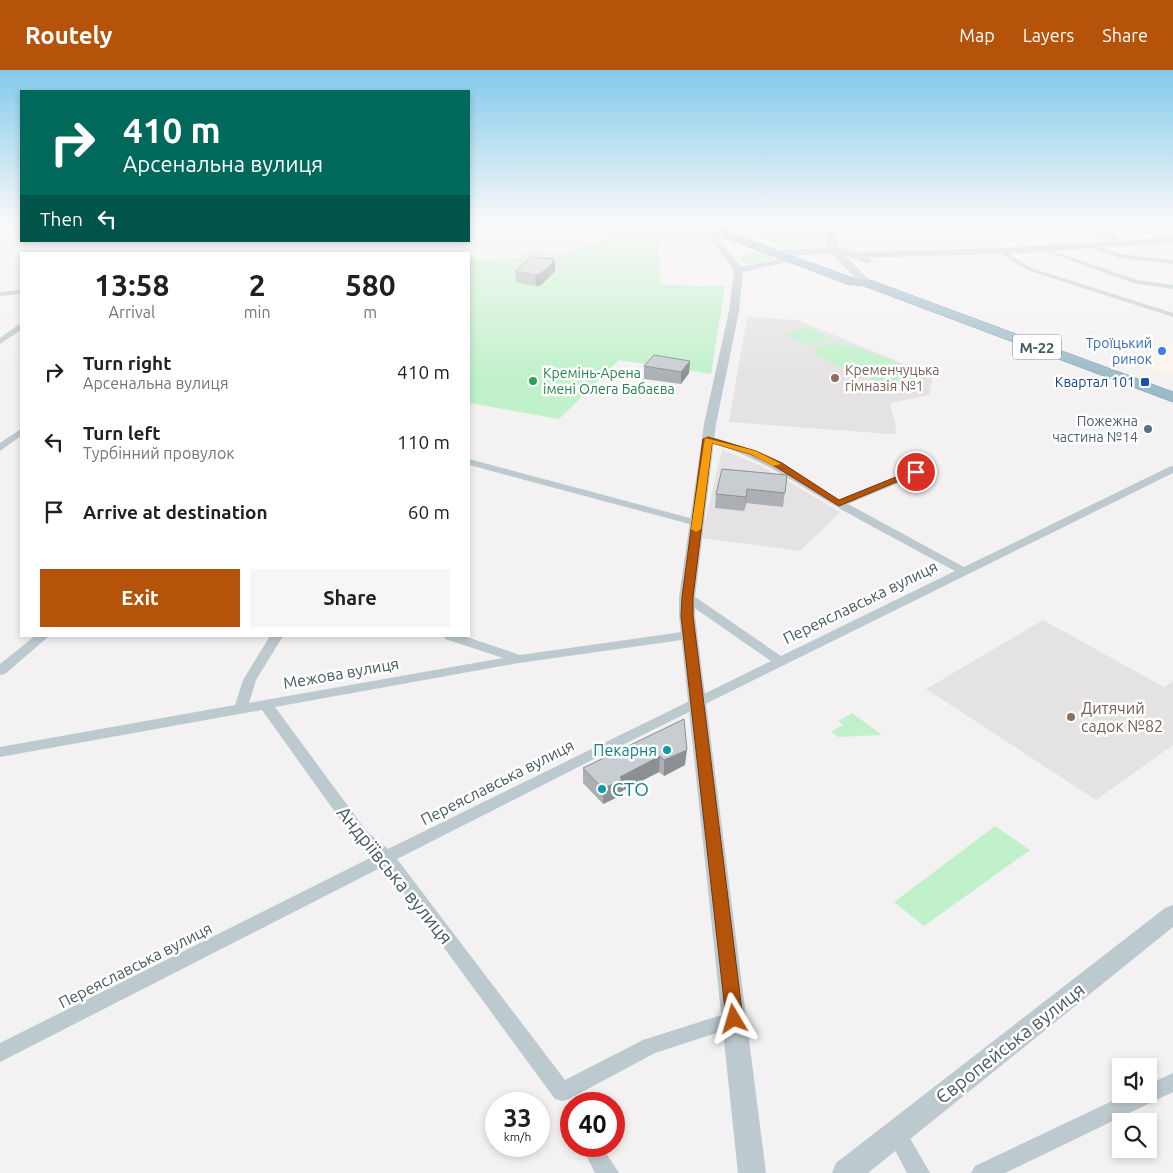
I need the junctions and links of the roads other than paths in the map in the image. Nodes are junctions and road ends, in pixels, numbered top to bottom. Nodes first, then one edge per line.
1 (738, 274) edge
2 (849, 274) edge
3 (854, 274) edge
4 (859, 274) edge
5 (1049, 274) edge
6 (1116, 274) edge
7 (859, 281) junction
8 (1173, 287) edge
9 (20, 292) edge
10 (0, 294) edge
11 (1173, 315) edge
12 (20, 328) edge
13 (4, 336) edge
14 (20, 340) edge
15 (0, 342) edge
16 (1173, 398) edge
17 (1173, 405) edge
18 (20, 433) edge
19 (708, 439) junction
20 (0, 448) edge
21 (470, 462) edge
22 (931, 466) dead end
23 (1173, 469) edge
24 (839, 504) junction
25 (696, 523) junction
26 (964, 571) junction
27 (687, 597) junction
28 (688, 635) junction
29 (41, 637) edge
30 (276, 637) edge
31 (453, 637) edge
32 (519, 659) junction
33 (780, 660) junction
34 (0, 671) edge
35 (697, 703) junction
36 (265, 704) junction
37 (241, 709) junction
38 (0, 752) edge
39 (386, 857) junction
40 (1171, 918) edge
41 (734, 1019) junction
42 (0, 1052) edge
43 (1173, 1082) edge
44 (896, 1133) junction
45 (752, 1173) edge
46 (846, 1173) edge
47 (919, 1173) edge
48 (982, 1173) edge

1 - 19 street
2 - 7 highway, М-22
3 - 7 main road
4 - 7 main road
5 - 11 street
6 - 8 street
7 - 16 highway, М-22
7 - 17 highway, М-22
9 - 10 street
12 - 13 street
13 - 14 street
13 - 15 street
18 - 20 street
19 - 24 street
19 - 25 street
21 - 25 street
22 - 24 street
23 - 26 street, Переяславська вулиця
24 - 26 street
25 - 27 street
26 - 33 street, Переяславська вулиця
27 - 28 street
27 - 33 street
28 - 32 street, Межова вулиця
28 - 35 street
29 - 34 street
30 - 37 street
31 - 32 street
32 - 36 street, Межова вулиця
33 - 35 street, Переяславська вулиця
35 - 39 street, Переяславська вулиця
35 - 41 street
36 - 37 street, Межова вулиця
36 - 39 street, Андріївська вулиця
37 - 38 street, Межова вулиця
39 - 41 street, Андріївська вулиця
39 - 42 street, Переяславська вулиця
40 - 44 street, Європейська вулиця
41 - 45 street
43 - 48 street
44 - 46 street, Європейська вулиця
44 - 47 street

